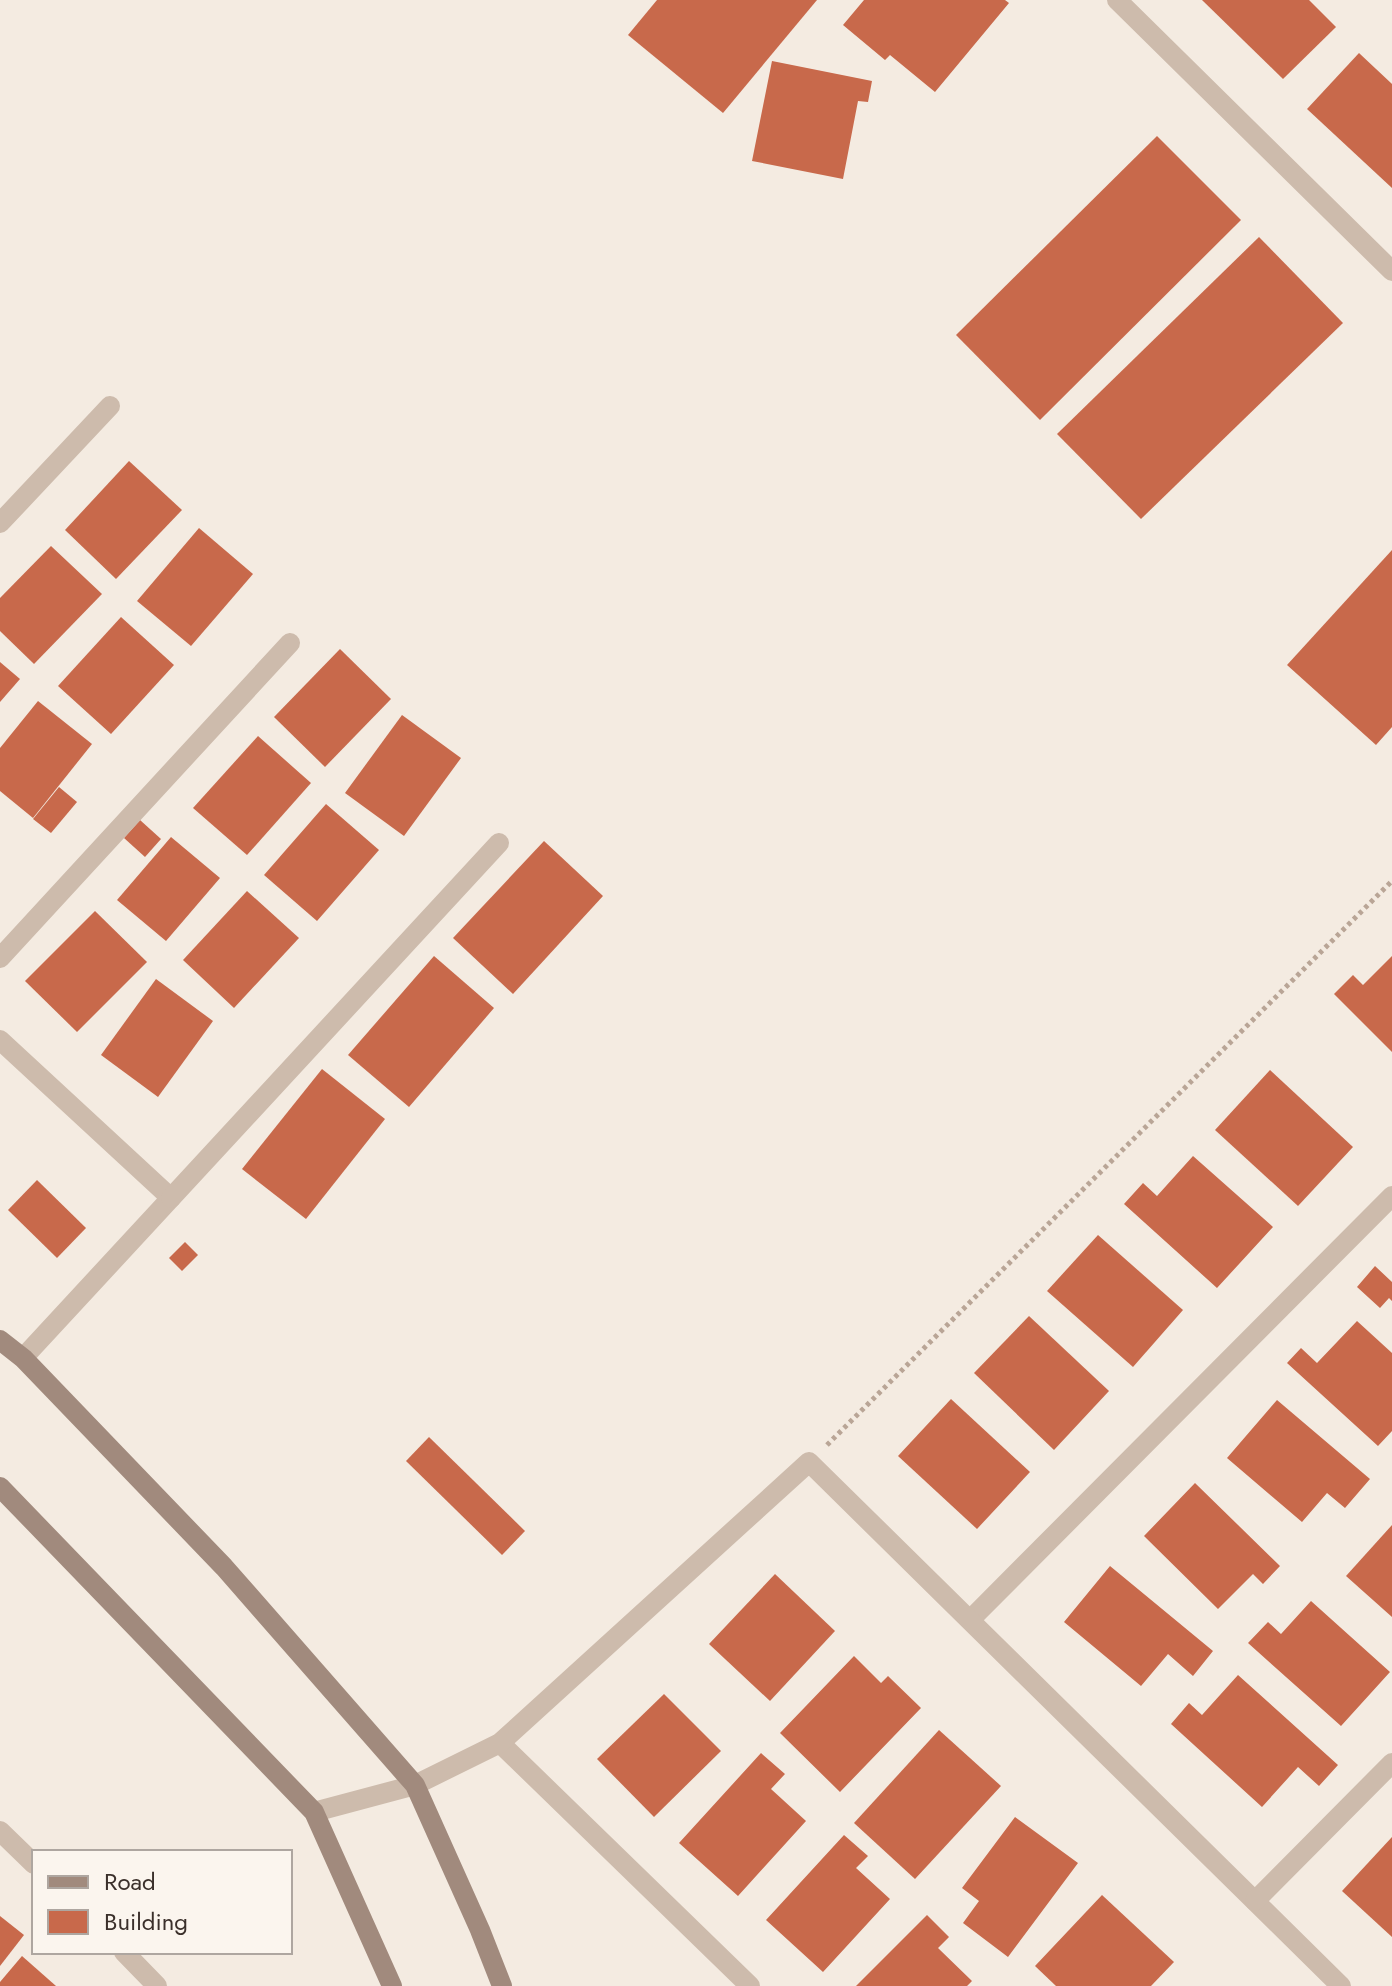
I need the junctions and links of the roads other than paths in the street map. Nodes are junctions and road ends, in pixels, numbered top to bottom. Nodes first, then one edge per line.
1 (1117, 0) edge
2 (1392, 271) edge
3 (110, 406) dead end
4 (0, 523) edge
5 (290, 643) dead end
6 (499, 843) dead end
7 (0, 958) edge
8 (0, 1040) edge
9 (1392, 1196) edge
10 (171, 1198) junction
11 (0, 1340) edge
12 (23, 1358) junction
13 (0, 1487) edge
14 (970, 1620) junction
15 (500, 1743) junction
16 (1392, 1763) edge
17 (415, 1785) junction
18 (314, 1812) junction
19 (0, 1831) edge
20 (32, 1862) edge
21 (1255, 1901) junction
22 (126, 1954) edge
23 (157, 1986) edge
24 (392, 1986) edge
25 (502, 1986) edge
26 (750, 1986) edge
27 (1341, 1986) edge

1 - 2 street
3 - 4 street
5 - 7 street
6 - 10 street
8 - 10 street
9 - 14 street
10 - 12 street
11 - 12 street
12 - 17 street
13 - 18 street
14 - 15 street
14 - 21 street
15 - 17 street
15 - 26 street
16 - 21 street
17 - 18 street
17 - 25 street
18 - 24 street
19 - 20 street
21 - 27 street
22 - 23 street

